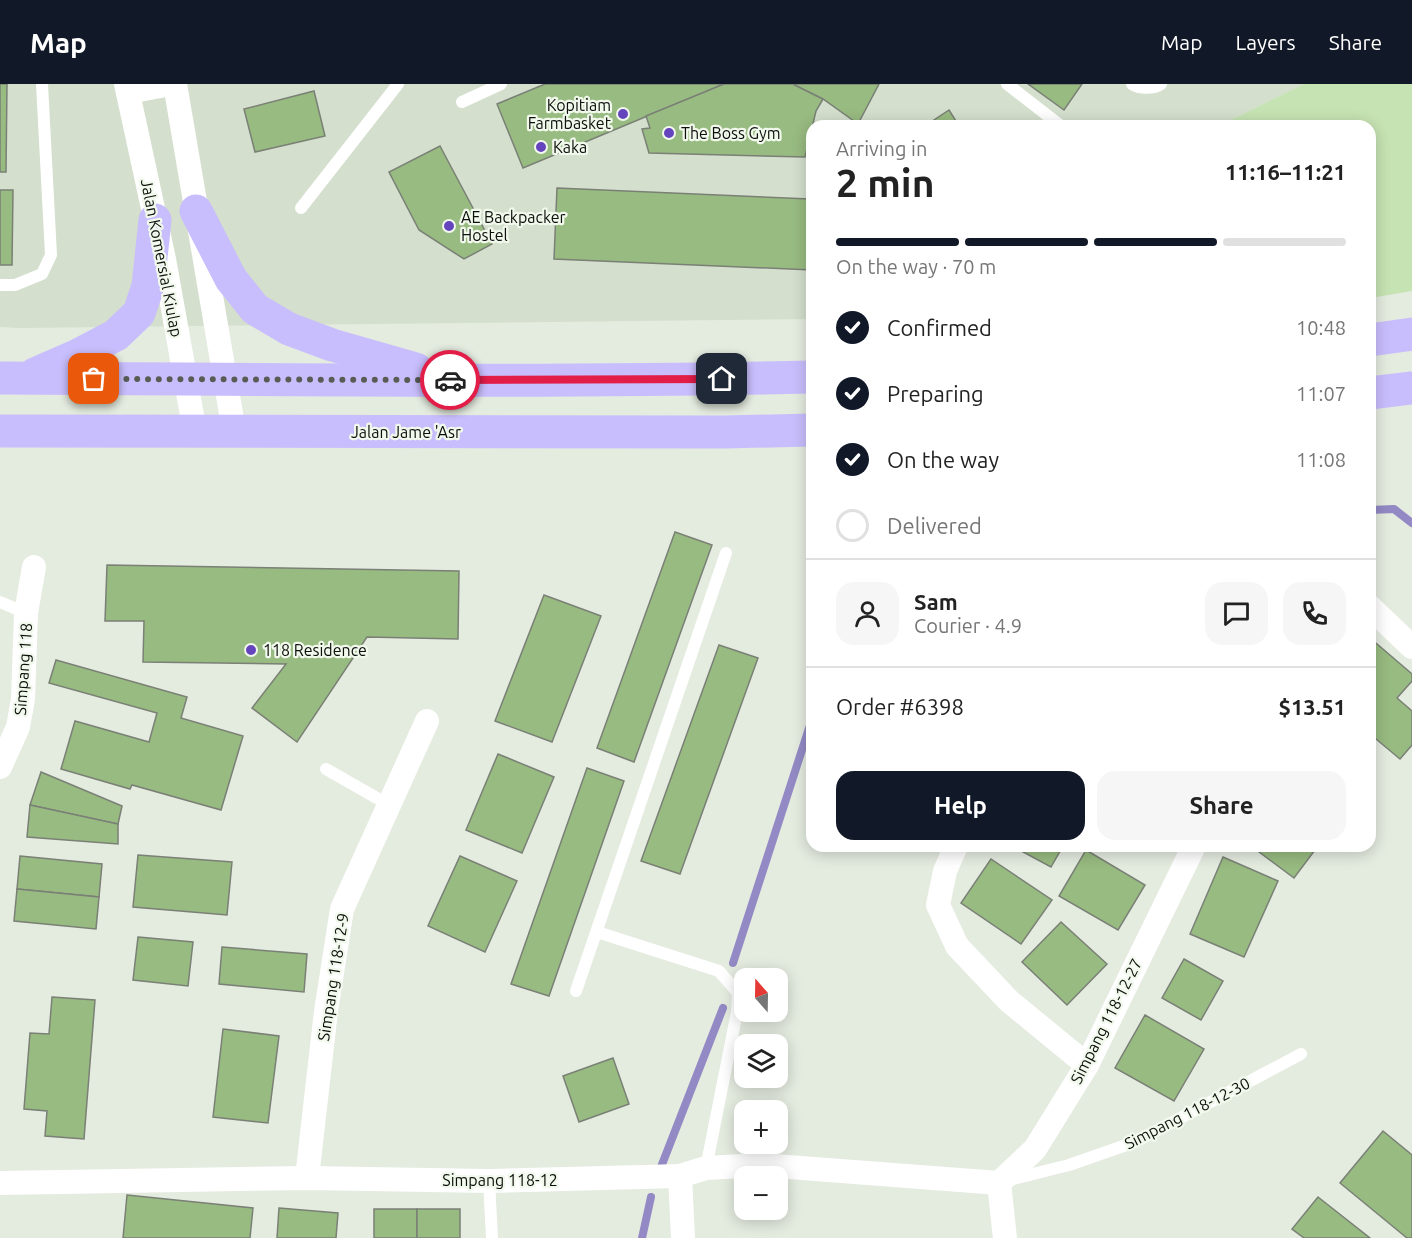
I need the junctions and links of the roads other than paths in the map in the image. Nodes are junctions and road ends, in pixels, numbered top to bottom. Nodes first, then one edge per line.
1 (42, 84) edge
2 (173, 84) edge
3 (398, 84) edge
4 (501, 84) edge
5 (1007, 84) edge
6 (1132, 84) edge
7 (1161, 84) edge
8 (127, 88) edge
9 (462, 102) dead end
10 (1053, 120) edge
11 (301, 208) dead end
12 (195, 210) junction
13 (156, 220) junction
14 (0, 285) edge
15 (1412, 334) edge
16 (1376, 339) edge
17 (806, 377) edge
18 (13, 378) edge
19 (225, 379) junction
20 (185, 380) junction
21 (455, 380) junction
22 (1412, 388) edge
23 (1376, 392) edge
24 (806, 430) edge
25 (0, 431) edge
26 (234, 431) junction
27 (195, 432) junction
28 (726, 553) dead end
29 (34, 567) dead end
30 (0, 602) edge
31 (26, 613) junction
32 (1376, 613) edge
33 (1412, 647) edge
34 (427, 721) dead end
35 (0, 767) edge
36 (326, 769) dead end
37 (389, 805) junction
38 (953, 852) edge
39 (1191, 852) edge
40 (597, 932) junction
41 (576, 991) dead end
42 (1301, 1054) dead end
43 (1087, 1065) junction
44 (706, 1168) junction
45 (680, 1176) junction
46 (307, 1178) junction
47 (489, 1181) junction
48 (0, 1183) edge
49 (999, 1183) junction
50 (492, 1238) edge
51 (683, 1238) edge
52 (1005, 1238) edge

1 - 14 lane
2 - 8 street
2 - 12 street
3 - 11 lane
4 - 9 lane
5 - 10 lane
6 - 7 lane
8 - 13 street, Jalan Komersial Kiulap
12 - 19 street
12 - 21 main road
13 - 18 main road
13 - 20 street, Jalan Komersial Kiulap
15 - 16 main road
17 - 21 main road
18 - 20 main road
19 - 20 main road
19 - 21 main road
19 - 26 street
20 - 27 street, Jalan Komersial Kiulap
22 - 23 main road
24 - 26 main road, Jalan Jame 'Asr
25 - 27 main road, Jalan Jame 'Asr
26 - 27 main road, Jalan Jame 'Asr
28 - 40 lane
29 - 31 street, Simpang 118
30 - 31 lane
31 - 35 street, Simpang 118
32 - 33 street
34 - 37 street, Simpang 118-12-9
36 - 37 lane
37 - 46 street, Simpang 118-12-9
38 - 43 street
39 - 43 street, Simpang 118-12-27
40 - 41 lane
40 - 44 lane
42 - 49 lane, Simpang 118-12-30
43 - 49 street, Simpang 118-12-27
44 - 45 street, Simpang 118-12
44 - 49 street, Simpang 118-12
45 - 47 street, Simpang 118-12
45 - 51 street
46 - 47 street, Simpang 118-12
46 - 48 street, Simpang 118-12
47 - 50 lane
49 - 52 street

